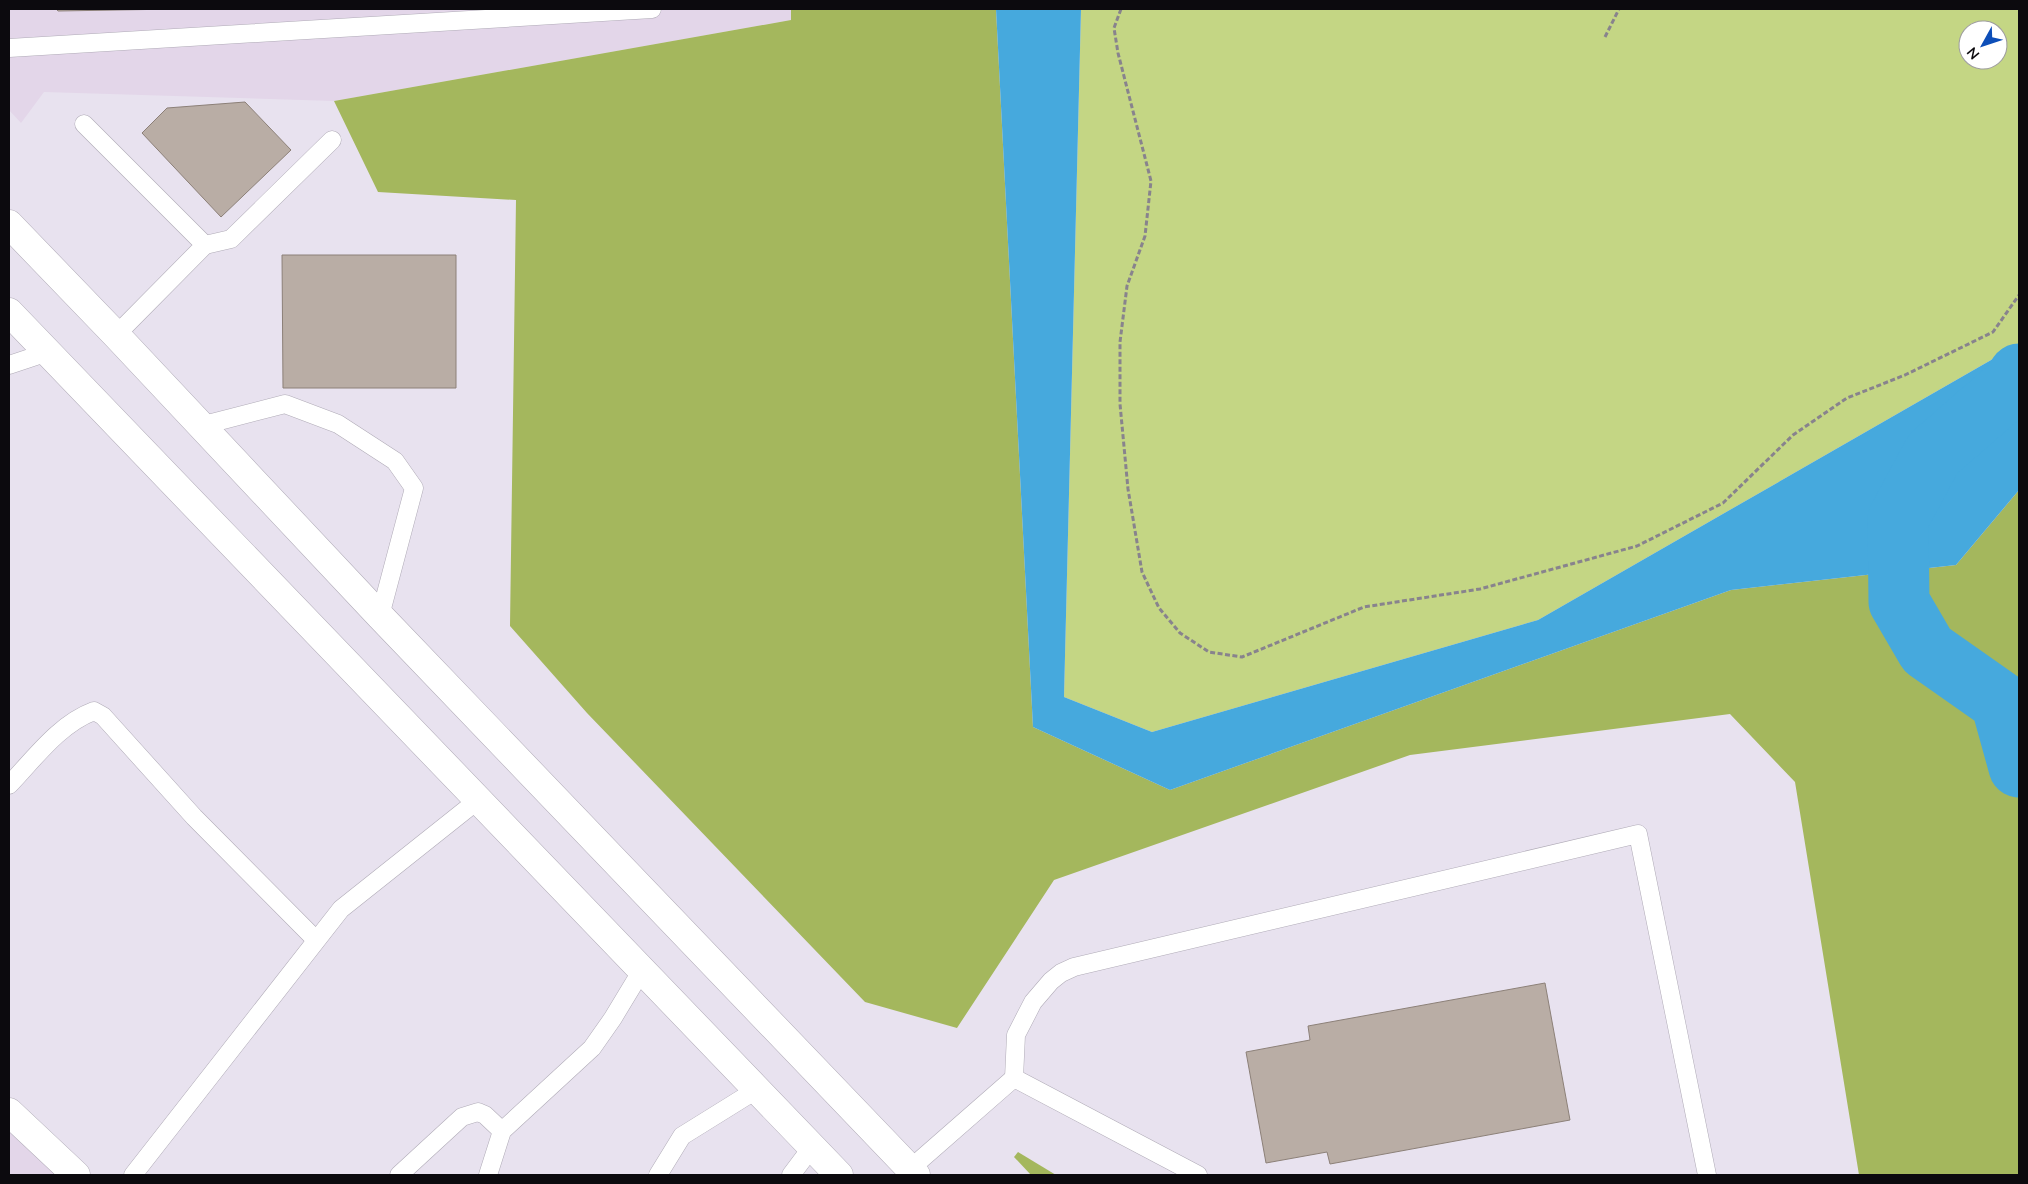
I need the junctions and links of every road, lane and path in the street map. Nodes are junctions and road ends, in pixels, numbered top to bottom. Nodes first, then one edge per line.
1 (652, 9) edge
2 (1121, 9) edge
3 (1619, 9) edge
4 (1605, 37) dead end
5 (9, 48) edge
6 (84, 124) dead end
7 (332, 140) dead end
8 (9, 224) edge
9 (205, 246) junction
10 (2019, 295) edge
11 (9, 312) edge
12 (116, 335) junction
13 (48, 352) junction
14 (9, 365) edge
15 (200, 426) junction
16 (380, 616) junction
17 (9, 785) edge
18 (478, 800) junction
19 (316, 940) junction
20 (642, 970) junction
21 (1014, 1078) junction
22 (756, 1090) junction
23 (9, 1112) edge
24 (502, 1131) junction
25 (812, 1147) junction
26 (913, 1172) edge
27 (76, 1175) edge
28 (133, 1175) edge
29 (399, 1175) edge
30 (488, 1175) edge
31 (658, 1175) edge
32 (791, 1175) edge
33 (839, 1175) edge
34 (1198, 1175) edge
35 (1707, 1175) edge

1 - 5 lane
2 - 10 path
3 - 4 path
6 - 9 lane
7 - 9 lane
8 - 12 main road
9 - 12 lane
11 - 13 main road
12 - 15 main road
13 - 14 lane
13 - 18 main road
15 - 16 main road
15 - 16 lane
16 - 26 main road
17 - 19 lane
18 - 19 lane
18 - 20 main road
19 - 28 lane
20 - 22 main road
20 - 24 lane
21 - 26 lane
21 - 34 lane
21 - 35 lane
22 - 25 main road
22 - 31 lane
23 - 27 main road
24 - 29 lane
24 - 30 lane
25 - 32 lane
25 - 33 main road

